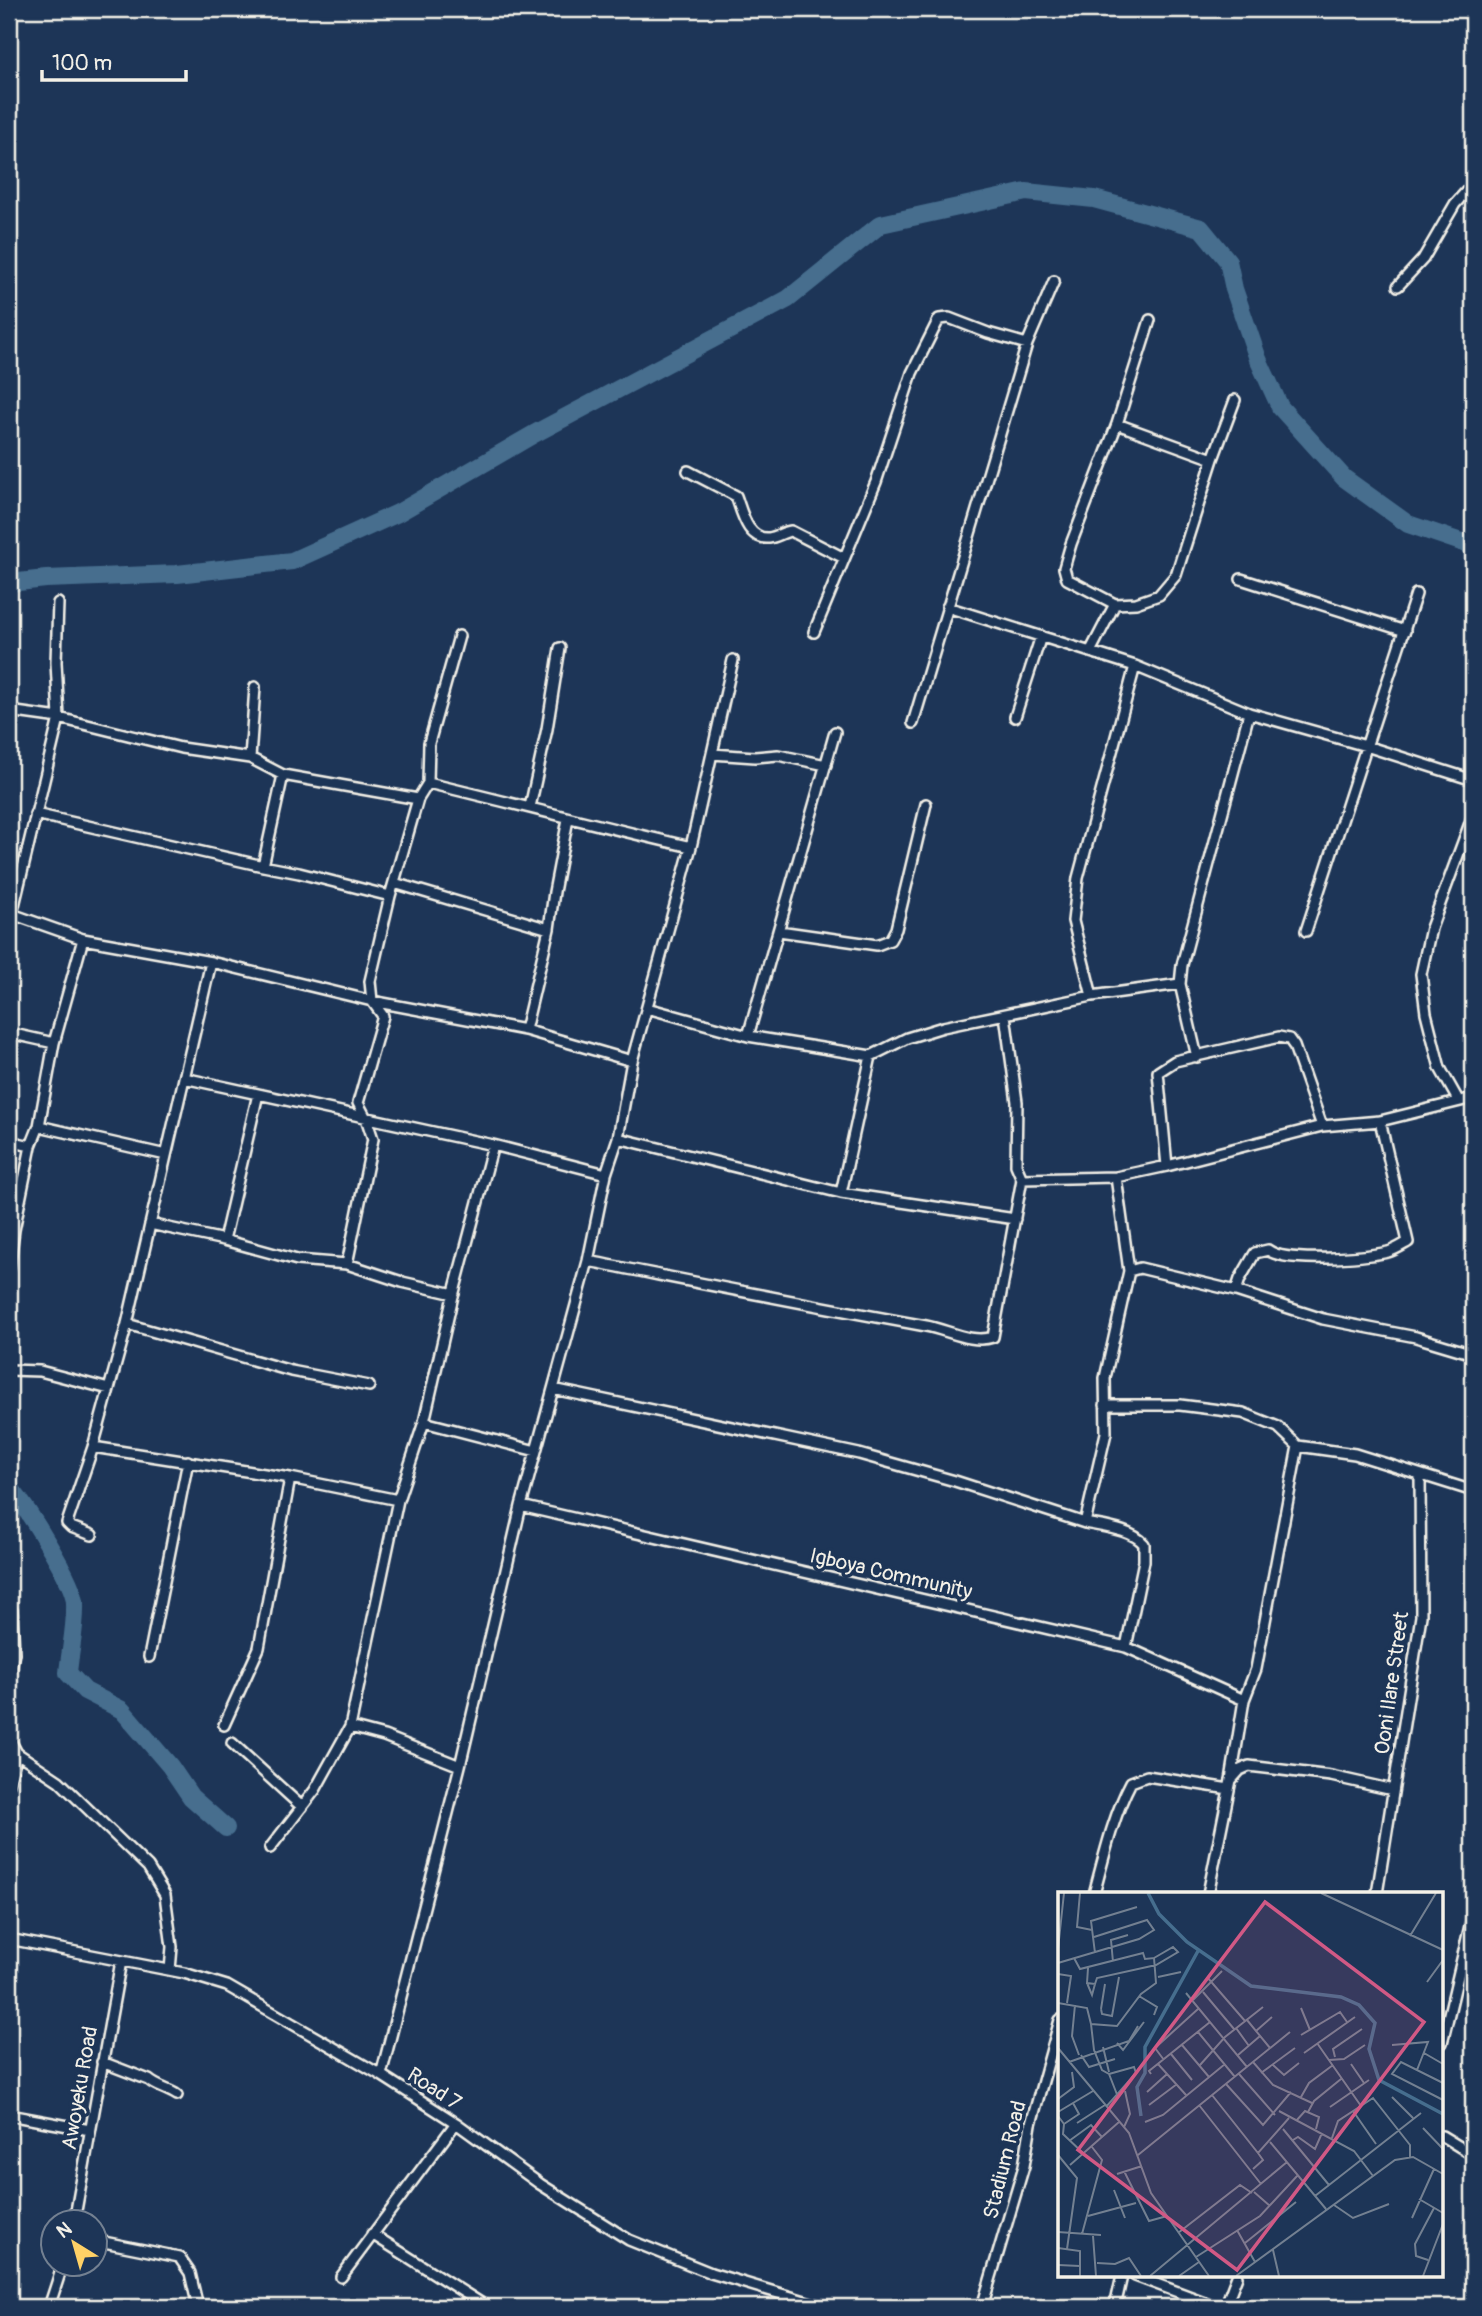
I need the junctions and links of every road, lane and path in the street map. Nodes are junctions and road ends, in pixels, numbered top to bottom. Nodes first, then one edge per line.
1 (1473, 184) edge
2 (1055, 281) dead end
3 (1398, 286) dead end
4 (1150, 320) dead end
5 (1027, 344) junction
6 (1235, 400) dead end
7 (1117, 424) junction
8 (1213, 459) junction
9 (688, 471) dead end
10 (844, 558) junction
11 (1241, 579) dead end
12 (1416, 594) dead end
13 (58, 603) dead end
14 (1115, 604) junction
15 (947, 607) junction
16 (1405, 631) junction
17 (814, 632) dead end
18 (459, 636) dead end
19 (1041, 636) junction
20 (560, 648) dead end
21 (1090, 652) junction
22 (733, 660) dead end
23 (1135, 666) junction
24 (255, 687) dead end
25 (9, 711) edge
26 (1249, 713) junction
27 (1015, 717) dead end
28 (59, 719) junction
29 (913, 723) dead end
30 (835, 732) dead end
31 (1366, 746) junction
32 (712, 754) junction
33 (250, 758) junction
34 (826, 765) junction
35 (282, 775) junction
36 (1473, 780) edge
37 (428, 783) junction
38 (418, 799) junction
39 (926, 804) dead end
40 (530, 807) junction
41 (35, 814) junction
42 (1473, 815) edge
43 (568, 819) junction
44 (691, 847) junction
45 (1462, 847) junction
46 (1473, 850) edge
47 (263, 866) junction
48 (394, 883) junction
49 (390, 896) junction
50 (10, 914) edge
51 (549, 929) junction
52 (779, 931) junction
53 (1306, 931) dead end
54 (83, 939) junction
55 (211, 962) junction
56 (1180, 984) junction
57 (1092, 996) junction
58 (372, 1001) junction
59 (647, 1008) junction
60 (1005, 1015) junction
61 (525, 1030) junction
62 (9, 1033) edge
63 (748, 1036) junction
64 (54, 1043) junction
65 (871, 1056) junction
66 (1197, 1057) junction
67 (632, 1061) junction
68 (184, 1078) junction
69 (258, 1094) junction
70 (1473, 1098) edge
71 (1458, 1100) junction
72 (366, 1118) junction
73 (1380, 1121) junction
74 (40, 1126) junction
75 (1322, 1126) junction
76 (618, 1138) junction
77 (9, 1141) edge
78 (493, 1145) junction
79 (31, 1146) junction
80 (166, 1155) junction
81 (1167, 1166) junction
82 (606, 1174) junction
83 (1116, 1177) junction
84 (1022, 1179) junction
85 (841, 1194) junction
86 (1015, 1219) junction
87 (150, 1224) junction
88 (224, 1240) junction
89 (588, 1261) junction
90 (347, 1264) junction
91 (9, 1269) edge
92 (1129, 1271) junction
93 (1236, 1292) junction
94 (454, 1294) junction
95 (127, 1324) junction
96 (1473, 1354) edge
97 (9, 1370) edge
98 (369, 1386) dead end
99 (109, 1389) junction
100 (553, 1389) junction
101 (1105, 1405) junction
102 (424, 1422) junction
103 (1298, 1446) junction
104 (93, 1447) junction
105 (536, 1451) junction
106 (188, 1461) junction
107 (1420, 1475) junction
108 (290, 1478) junction
109 (1473, 1492) edge
110 (398, 1500) junction
111 (521, 1506) junction
112 (1085, 1523) junction
113 (92, 1535) dead end
114 (9, 1605) edge
115 (1126, 1647) junction
116 (149, 1657) dead end
117 (9, 1679) edge
118 (1244, 1700) junction
119 (224, 1725) dead end
120 (350, 1727) junction
121 (9, 1738) edge
122 (232, 1744) dead end
123 (17, 1753) junction
124 (460, 1766) junction
125 (9, 1784) edge
126 (1230, 1785) junction
127 (1393, 1790) junction
128 (302, 1807) junction
129 (271, 1848) dead end
130 (1095, 1892) edge
131 (1208, 1892) edge
132 (1377, 1892) edge
133 (1473, 1913) edge
134 (9, 1939) edge
135 (121, 1961) junction
136 (170, 1970) junction
137 (1058, 2027) edge
138 (1444, 2035) edge
139 (102, 2062) junction
140 (381, 2075) junction
141 (177, 2095) dead end
142 (9, 2115) edge
143 (456, 2123) junction
144 (90, 2130) junction
145 (1444, 2137) edge
146 (1473, 2155) edge
147 (76, 2208) edge
148 (372, 2234) junction
149 (108, 2243) edge
150 (341, 2277) dead end
151 (58, 2278) edge
152 (1122, 2278) edge
153 (1140, 2278) edge
154 (1236, 2278) edge
155 (49, 2307) edge
156 (198, 2307) edge
157 (487, 2307) edge
158 (823, 2307) edge
159 (982, 2307) edge
160 (1115, 2307) edge
161 (1218, 2307) edge
162 (1225, 2307) edge

1 - 3 street
2 - 5 street
4 - 7 street
5 - 10 street
5 - 15 street
6 - 8 street
7 - 8 street
7 - 14 street
8 - 14 street
9 - 10 street
10 - 17 street
11 - 16 street
12 - 16 street
13 - 28 street
14 - 21 street
15 - 19 street
15 - 29 street
16 - 31 street
18 - 37 street
19 - 21 street
19 - 27 street
20 - 40 street
21 - 23 street
22 - 32 street
23 - 26 street
23 - 57 street
24 - 33 street
25 - 28 street
26 - 31 street
26 - 56 street
28 - 33 street
28 - 41 street
30 - 34 street
31 - 36 street
31 - 53 street
32 - 34 street
32 - 44 street
33 - 35 street
34 - 52 street
35 - 38 street
35 - 47 street
37 - 38 street
37 - 40 street
38 - 48 street
39 - 52 street
40 - 43 street
41 - 47 street
41 - 50 street
42 - 45 street
43 - 44 street
43 - 51 street
44 - 59 street
45 - 46 street
45 - 71 street
47 - 49 street
48 - 49 street
48 - 51 street
49 - 58 street
50 - 54 street
51 - 61 street
52 - 63 street
54 - 55 street
54 - 64 street
55 - 58 street
55 - 68 street
56 - 57 street
56 - 66 street
57 - 60 street
58 - 61 street
58 - 72 street
59 - 63 street
59 - 67 street
60 - 65 street
60 - 84 street
61 - 67 street
62 - 64 street
63 - 65 street
64 - 74 street
65 - 85 street
66 - 75 street
66 - 81 street
67 - 76 street
68 - 69 street
68 - 80 street
69 - 72 street
69 - 88 street
70 - 71 street
71 - 73 street
72 - 78 street
72 - 90 street
73 - 75 street
73 - 93 street
74 - 79 street
74 - 80 street
75 - 81 street
76 - 82 street
76 - 85 street
77 - 79 street
78 - 82 street
78 - 94 street
79 - 91 street
80 - 87 street
81 - 83 street
82 - 89 street
83 - 84 street
83 - 92 street
84 - 86 street
85 - 86 street
86 - 89 street
87 - 88 street
87 - 95 street
88 - 90 street
89 - 100 street
90 - 94 street
92 - 93 street
92 - 101 street
93 - 96 street
94 - 102 street
95 - 98 street
95 - 99 street
97 - 99 street
99 - 104 street
100 - 105 street
100 - 112 street
101 - 103 street
101 - 112 street
102 - 105 street
102 - 110 street
103 - 107 street
103 - 118 street
104 - 106 street
104 - 113 street
105 - 111 street
106 - 108 street
106 - 116 street
107 - 109 street
107 - 127 street, Ooni Ilare Street
108 - 110 street
108 - 119 street
110 - 120 street
111 - 115 street, Igboya Community
111 - 124 street
112 - 115 street
114 - 117 street
115 - 118 street, Igboya Community
118 - 126 street
120 - 124 street
120 - 128 street
121 - 123 street
122 - 128 street
123 - 125 street
123 - 136 street
124 - 140 street
126 - 127 street
126 - 130 street
126 - 131 street
127 - 132 street, Ooni Ilare Street
128 - 129 street
133 - 138 street
134 - 135 street, Road 7
135 - 136 street, Road 7
135 - 139 street, Awoyeku Road
136 - 140 street, Road 7
137 - 159 street, Stadium Road
139 - 141 street
139 - 144 street, Awoyeku Road
140 - 143 street, Road 7
142 - 144 street
143 - 148 street
143 - 158 street, Road 7
144 - 147 street, Awoyeku Road
145 - 146 street
148 - 150 street
148 - 157 street
149 - 156 street
151 - 155 street
152 - 160 street
153 - 161 street
154 - 162 street

